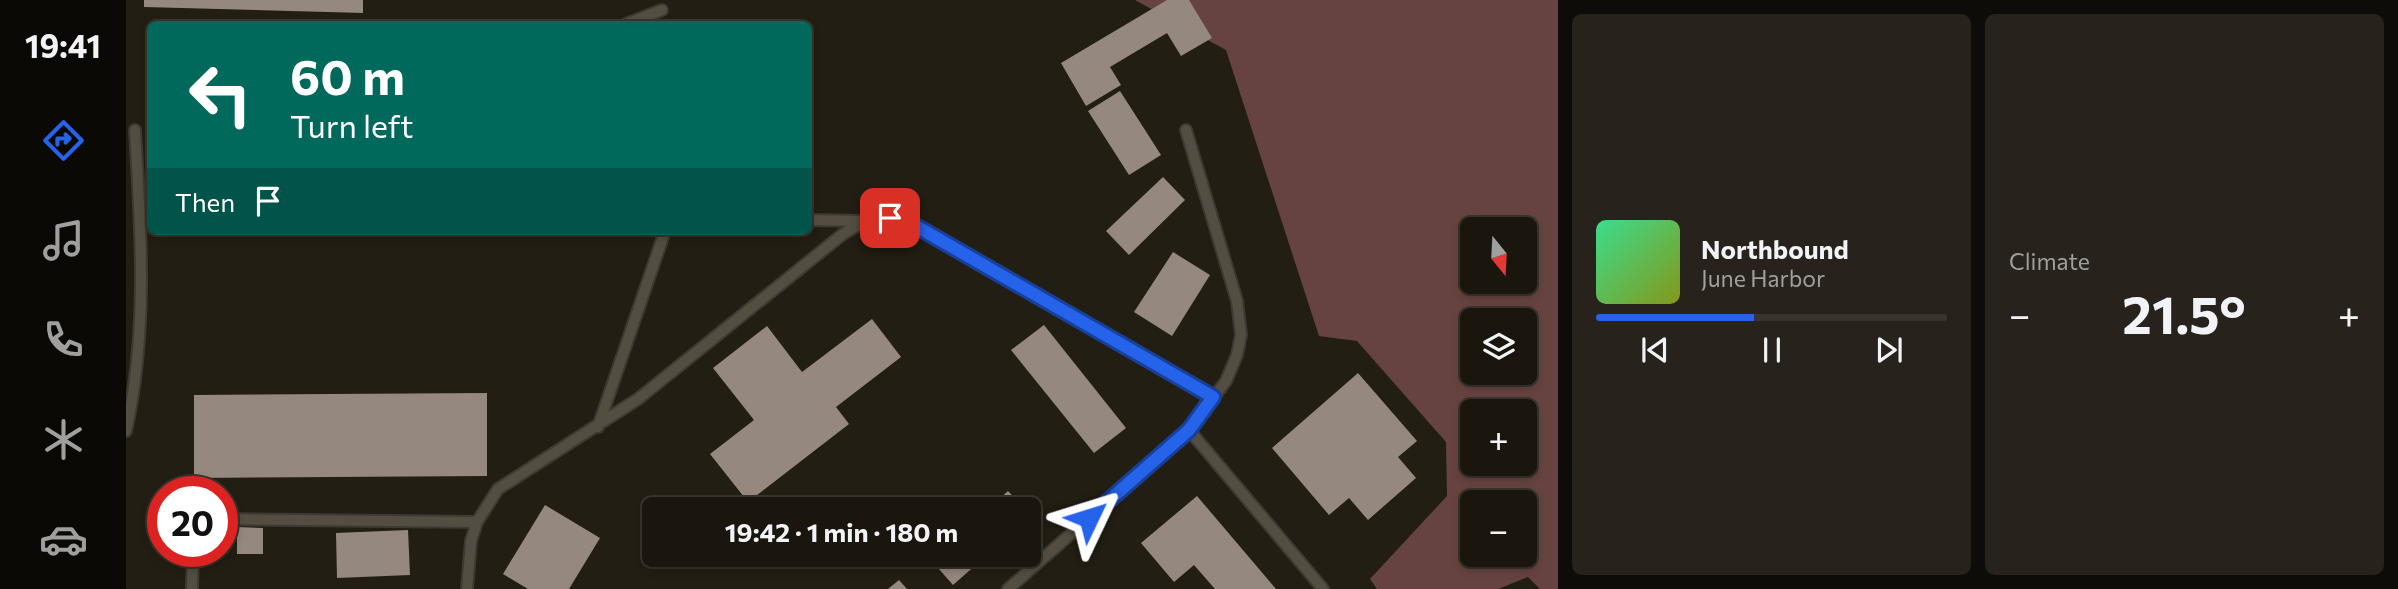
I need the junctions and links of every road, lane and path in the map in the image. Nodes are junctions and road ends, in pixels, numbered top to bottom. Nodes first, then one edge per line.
1 (662, 10) dead end
2 (634, 21) edge
3 (135, 130) dead end
4 (1186, 130) dead end
5 (812, 220) edge
6 (866, 221) junction
7 (663, 235) edge
8 (1213, 397) junction
9 (598, 428) junction
10 (1189, 430) junction
11 (126, 431) edge
12 (238, 519) edge
13 (477, 522) junction
14 (193, 567) edge
15 (192, 589) edge
16 (467, 589) edge
17 (1008, 589) edge
18 (1323, 589) edge

1 - 2 lane
3 - 11 lane
4 - 8 lane
5 - 6 lane
6 - 8 lane
6 - 9 lane
7 - 9 lane
8 - 10 lane
9 - 13 lane
10 - 17 lane
10 - 18 lane
12 - 13 lane
13 - 16 lane
14 - 15 lane

